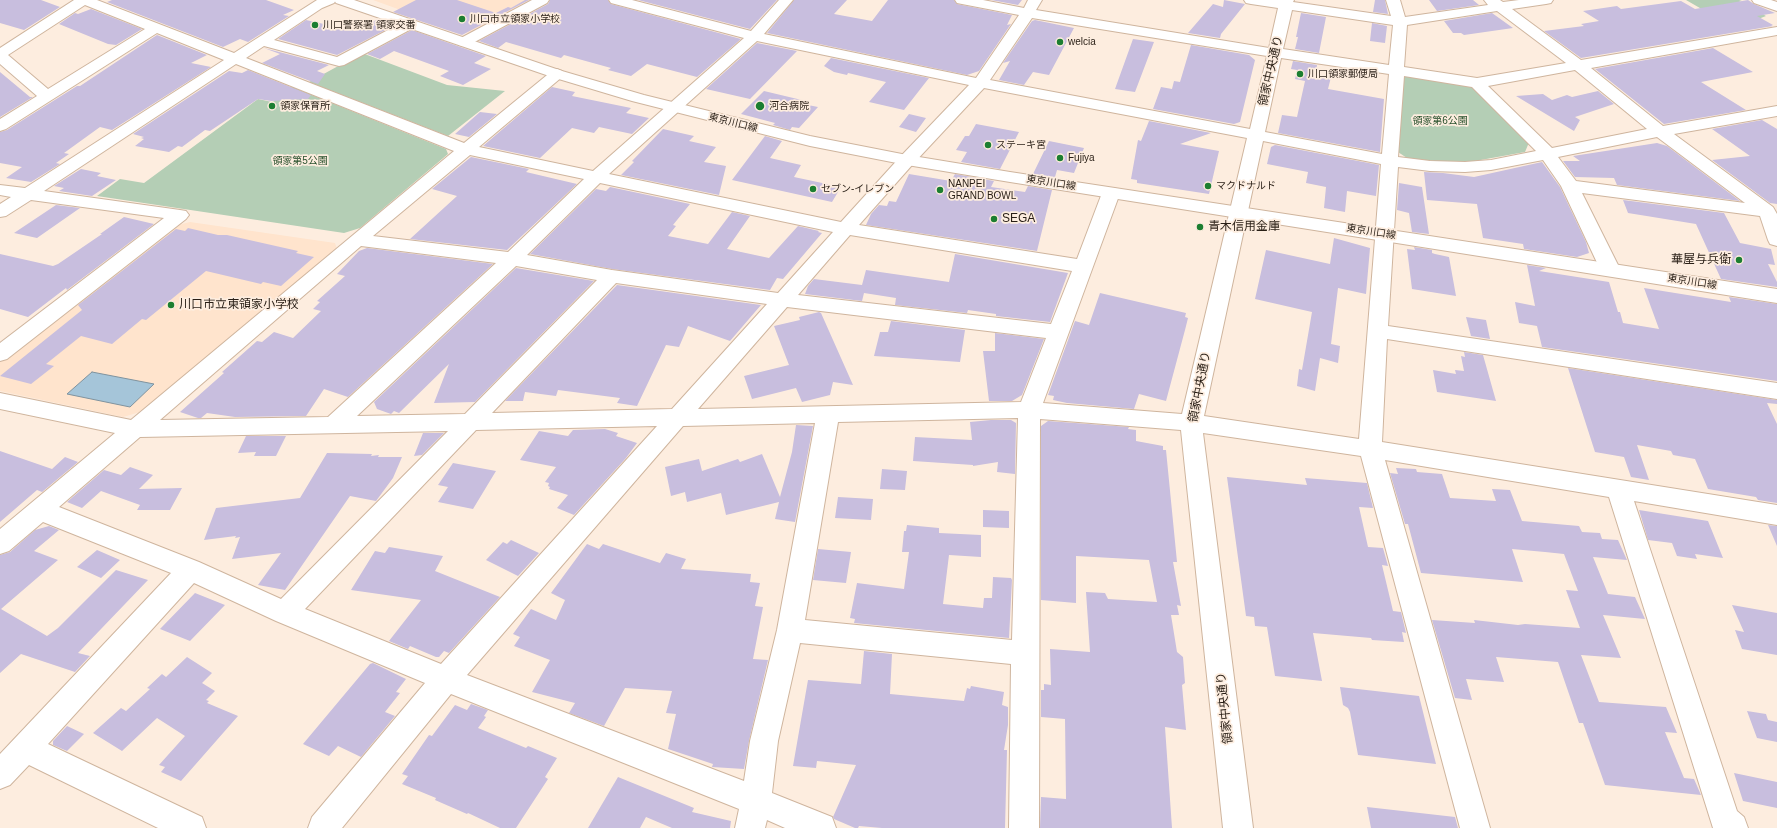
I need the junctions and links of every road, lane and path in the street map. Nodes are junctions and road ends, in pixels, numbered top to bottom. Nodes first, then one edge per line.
1 (84, 0) edge
2 (329, 0) edge
3 (341, 0) edge
4 (542, 0) edge
5 (616, 0) edge
6 (786, 0) edge
7 (962, 0) edge
8 (1251, 0) edge
9 (1393, 0) edge
10 (1546, 0) edge
11 (1759, 0) edge
12 (1286, 3) edge
13 (1496, 4) edge
14 (1032, 7) edge
15 (1777, 7) edge
16 (1400, 22) junction
17 (410, 24) junction
18 (156, 28) junction
19 (1777, 31) edge
20 (754, 36) junction
21 (262, 40) junction
22 (464, 42) junction
23 (1275, 52) junction
24 (0, 55) edge
25 (235, 59) junction
26 (1579, 66) junction
27 (1395, 70) junction
28 (557, 74) junction
29 (980, 83) junction
30 (1477, 83) junction
31 (46, 96) junction
32 (672, 108) junction
33 (1777, 111) edge
34 (0, 126) edge
35 (1660, 131) junction
36 (1256, 134) junction
37 (465, 149) junction
38 (1548, 154) junction
39 (907, 160) junction
40 (1389, 160) junction
41 (597, 176) junction
42 (1570, 186) junction
43 (0, 190) edge
44 (28, 193) junction
45 (1111, 193) junction
46 (1238, 211) junction
47 (0, 212) edge
48 (1772, 212) edge
49 (846, 229) junction
50 (1384, 234) junction
51 (357, 240) junction
52 (1777, 240) edge
53 (512, 259) junction
54 (1082, 266) junction
55 (1610, 269) junction
56 (612, 276) junction
57 (1777, 296) edge
58 (783, 300) junction
59 (1058, 332) junction
60 (1378, 332) junction
61 (0, 354) edge
62 (1777, 391) edge
63 (0, 401) edge
64 (1030, 410) junction
65 (828, 414) junction
66 (677, 418) junction
67 (470, 423) junction
68 (1191, 423) junction
69 (332, 426) junction
70 (135, 429) junction
71 (1370, 449) junction
72 (1618, 489) junction
73 (40, 510) junction
74 (1777, 515) edge
75 (0, 544) edge
76 (190, 570) junction
77 (285, 613) junction
78 (790, 630) junction
79 (1025, 653) junction
80 (446, 680) junction
81 (25, 748) junction
82 (0, 775) edge
83 (756, 801) junction
84 (191, 828) edge
85 (323, 828) edge
86 (750, 828) edge
87 (821, 828) edge
88 (1024, 828) edge
89 (1238, 828) edge
90 (1475, 828) edge
91 (1733, 828) edge

1 - 18 street
1 - 24 street
2 - 21 street
3 - 17 street, 東京川口線
4 - 22 street
5 - 20 street
6 - 20 street
7 - 14 street
8 - 12 street
9 - 16 street
10 - 13 street
11 - 15 street
12 - 16 street
12 - 23 street, 領家中央通り
13 - 16 street
13 - 26 street
14 - 23 street
14 - 29 street
16 - 27 street
17 - 21 street
17 - 22 street, 東京川口線
18 - 25 street
18 - 31 street
19 - 26 street
20 - 29 street
20 - 32 street
21 - 25 street
22 - 28 street, 東京川口線
23 - 27 street
23 - 36 street, 領家中央通り
24 - 31 street
25 - 37 street
25 - 44 street
26 - 30 street
26 - 35 street
27 - 30 street
27 - 40 street
28 - 32 street, 東京川口線
28 - 37 street
29 - 36 street
29 - 39 street
30 - 38 street
31 - 34 street
32 - 39 street, 東京川口線
32 - 41 street
33 - 35 street
35 - 38 street
35 - 48 street
36 - 40 street
36 - 46 street, 領家中央通り
37 - 41 street
37 - 51 street
38 - 40 street
38 - 42 street
39 - 45 street, 東京川口線
39 - 49 street
40 - 50 street
41 - 49 street
41 - 53 street
42 - 48 street
42 - 55 street
43 - 44 street
44 - 47 street
44 - 61 street
45 - 46 street, 東京川口線
45 - 54 street
46 - 50 street, 東京川口線
46 - 68 street, 領家中央通り
48 - 52 street
49 - 54 street
49 - 58 street
50 - 55 street, 東京川口線
50 - 60 street
51 - 53 street
51 - 70 street
53 - 56 street
53 - 69 street
54 - 59 street
55 - 57 street, 東京川口線
56 - 58 street
56 - 67 street
58 - 59 street
58 - 66 street
59 - 64 street
60 - 62 street
60 - 71 street
63 - 70 street
64 - 65 street
64 - 68 street
64 - 79 street
65 - 66 street
65 - 78 street
66 - 67 street
66 - 80 street
67 - 69 street
67 - 77 street
68 - 71 street
68 - 89 street, 領家中央通り
69 - 70 street
70 - 73 street
71 - 72 street
71 - 90 street
72 - 74 street
72 - 91 street
73 - 75 street
73 - 76 street
76 - 77 street
76 - 81 street
77 - 80 street
78 - 79 street
78 - 83 street
79 - 88 street
80 - 83 street
80 - 85 street
81 - 82 street
81 - 84 street
83 - 86 street
83 - 87 street

